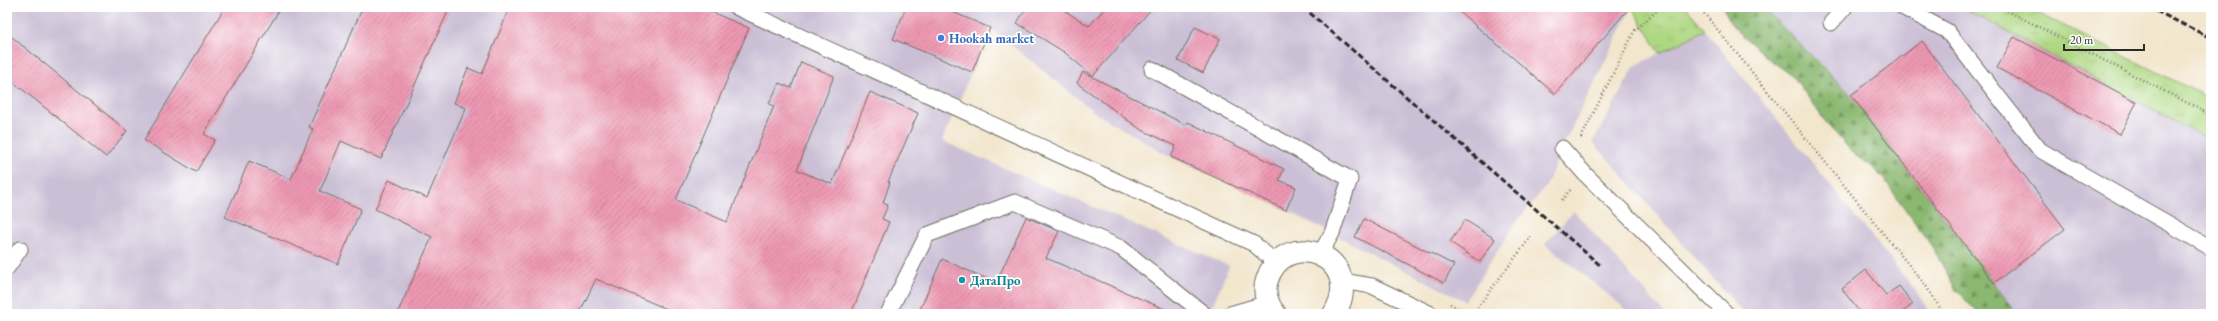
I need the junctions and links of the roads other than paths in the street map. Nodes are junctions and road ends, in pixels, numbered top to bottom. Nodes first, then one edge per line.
1 (736, 7) edge
2 (1845, 7) edge
3 (1902, 7) edge
4 (1831, 23) dead end
5 (1152, 68) dead end
6 (1567, 153) road end
7 (2211, 248) edge
8 (20, 249) dead end
9 (1320, 254) junction
10 (1276, 263) junction
11 (7, 268) edge
12 (1342, 281) junction
13 (1271, 308) edge
14 (888, 314) edge
15 (1204, 314) edge
16 (1230, 314) edge
17 (1334, 314) edge
18 (1431, 314) edge
19 (1727, 314) edge

1 - 10 lane
2 - 4 lane
3 - 7 lane
5 - 9 lane
6 - 19 lane
8 - 11 lane
9 - 10 street
9 - 12 street
10 - 13 street
12 - 17 street
12 - 18 lane
13 - 16 lane
14 - 15 lane

